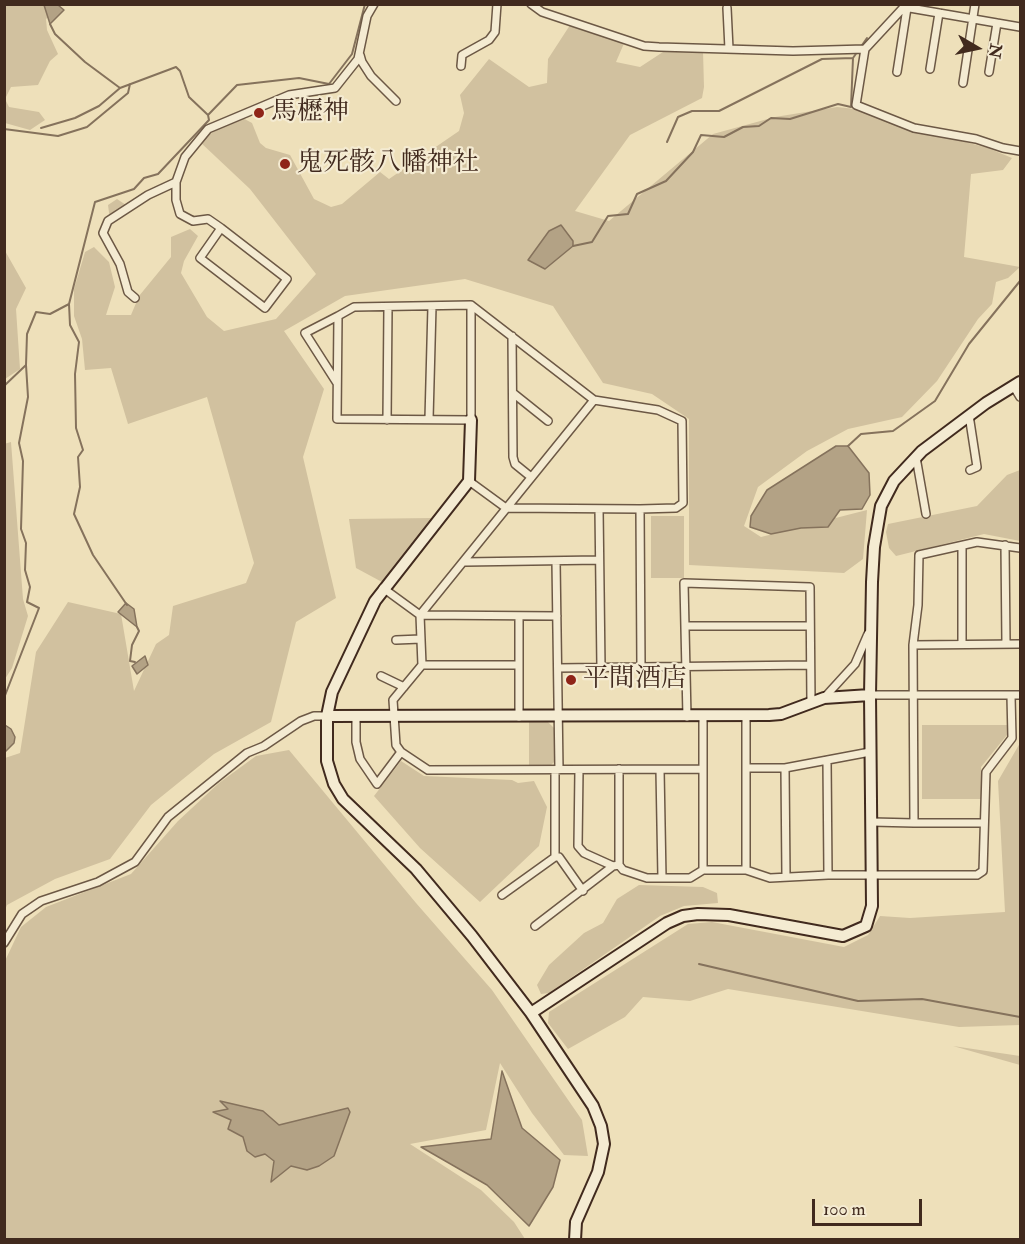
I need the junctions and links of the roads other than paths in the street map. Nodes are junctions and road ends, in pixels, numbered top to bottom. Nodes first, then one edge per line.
1 (374, 4) edge
2 (497, 4) edge
3 (531, 4) edge
4 (975, 4) edge
5 (727, 8) dead end
6 (907, 8) junction
7 (939, 13) junction
8 (974, 19) junction
9 (997, 23) junction
10 (1020, 27) edge
11 (729, 49) junction
12 (865, 49) junction
13 (360, 52) junction
14 (461, 66) dead end
15 (930, 69) dead end
16 (897, 72) dead end
17 (989, 72) dead end
18 (963, 83) dead end
19 (396, 101) dead end
20 (1020, 151) edge
21 (176, 182) junction
22 (221, 228) junction
23 (135, 298) dead end
24 (471, 305) junction
25 (432, 306) junction
26 (388, 307) junction
27 (338, 316) junction
28 (512, 336) junction
29 (337, 383) junction
30 (1017, 384) edge
31 (513, 393) junction
32 (1020, 397) edge
33 (594, 400) junction
34 (969, 415) junction
35 (429, 419) junction
36 (387, 420) junction
37 (471, 420) junction
38 (548, 422) dead end
39 (916, 457) junction
40 (970, 470) dead end
41 (531, 477) junction
42 (469, 481) junction
43 (506, 508) junction
44 (599, 509) junction
45 (640, 509) junction
46 (926, 514) dead end
47 (1005, 545) junction
48 (962, 546) junction
49 (1020, 548) edge
50 (599, 560) junction
51 (556, 561) junction
52 (465, 562) junction
53 (383, 588) junction
54 (420, 615) junction
55 (519, 616) junction
56 (557, 616) junction
57 (871, 623) junction
58 (685, 626) junction
59 (810, 626) junction
60 (421, 639) junction
61 (396, 640) dead end
62 (962, 644) junction
63 (1006, 644) junction
64 (1020, 644) edge
65 (913, 645) junction
66 (422, 665) junction
67 (518, 665) junction
68 (810, 665) junction
69 (685, 666) junction
70 (641, 667) junction
71 (601, 668) junction
72 (558, 669) junction
73 (381, 676) dead end
74 (404, 687) junction
75 (870, 695) junction
76 (1020, 695) edge
77 (912, 696) junction
78 (1011, 696) junction
79 (824, 698) junction
80 (811, 702) junction
81 (327, 716) junction
82 (356, 716) junction
83 (558, 716) junction
84 (703, 716) junction
85 (746, 716) junction
86 (394, 717) junction
87 (519, 717) junction
88 (687, 717) junction
89 (400, 752) junction
90 (870, 752) junction
91 (827, 760) junction
92 (746, 768) junction
93 (785, 768) junction
94 (703, 769) junction
95 (557, 770) junction
96 (579, 770) junction
97 (619, 770) junction
98 (660, 770) junction
99 (872, 822) junction
100 (914, 823) junction
101 (983, 823) junction
102 (555, 857) junction
103 (616, 866) junction
104 (703, 870) junction
105 (746, 870) junction
106 (828, 875) junction
107 (872, 875) junction
108 (786, 877) junction
109 (662, 878) junction
110 (583, 891) junction
111 (502, 895) dead end
112 (535, 926) dead end
113 (4, 943) edge
114 (531, 1013) junction
115 (575, 1239) edge

1 - 13 street
2 - 14 street
3 - 11 street
4 - 8 street
5 - 11 street
6 - 7 street
6 - 12 street
6 - 16 street
7 - 8 street
7 - 15 street
8 - 9 street
8 - 18 street
9 - 10 street
9 - 17 street
11 - 12 street
12 - 20 street
13 - 19 street
13 - 21 street
21 - 22 street
21 - 23 street
22 - 22 street
24 - 25 street
24 - 28 street
24 - 37 street
25 - 26 street
25 - 35 street
26 - 27 street
26 - 36 street
27 - 29 street
27 - 29 street
28 - 31 street
28 - 33 street
29 - 36 street
30 - 32 street
30 - 34 street
31 - 38 street
31 - 41 street
33 - 41 street
33 - 45 street
34 - 39 street
34 - 40 street
35 - 36 street
35 - 37 street
37 - 42 street
39 - 46 street
39 - 57 street
41 - 43 street
42 - 43 street
42 - 53 street
43 - 44 street
43 - 52 street
44 - 45 street
44 - 50 street
45 - 70 street
47 - 48 street
47 - 49 street
47 - 63 street
48 - 62 street
48 - 65 street
50 - 51 street
50 - 71 street
51 - 52 street
51 - 56 street
52 - 54 street
53 - 54 street
53 - 81 street
54 - 55 street
54 - 60 street
55 - 56 street
55 - 67 street
56 - 72 street
57 - 75 street
57 - 79 street
58 - 59 street
58 - 59 street
58 - 69 street
59 - 68 street
60 - 61 street
60 - 66 street
62 - 63 street
62 - 65 street
63 - 64 street
65 - 77 street
66 - 67 street
66 - 74 street
67 - 87 street
68 - 69 street
68 - 80 street
69 - 70 street
69 - 88 street
70 - 71 street
71 - 72 street
72 - 83 street
73 - 74 street
74 - 86 street
75 - 77 street
75 - 79 street
75 - 90 street
76 - 78 street
77 - 78 street
77 - 100 street
78 - 101 street
79 - 80 street
80 - 85 street
81 - 82 street
81 - 113 street
81 - 114 street
82 - 86 street
82 - 89 street
83 - 87 street
83 - 88 street
83 - 95 street
84 - 85 street
84 - 88 street
84 - 94 street
85 - 92 street
86 - 87 street
86 - 89 street
89 - 95 street
90 - 91 street
90 - 99 street
91 - 93 street
91 - 106 street
92 - 93 street
92 - 105 street
93 - 108 street
94 - 98 street
94 - 104 street
95 - 96 street
95 - 102 street
96 - 97 street
96 - 103 street
97 - 98 street
97 - 103 street
98 - 109 street
99 - 100 street
99 - 107 street
100 - 101 street
101 - 107 street
102 - 110 street
102 - 111 street
103 - 109 street
103 - 110 street
104 - 105 street
104 - 109 street
105 - 108 street
106 - 107 street
106 - 108 street
107 - 114 street
110 - 112 street
114 - 115 street

